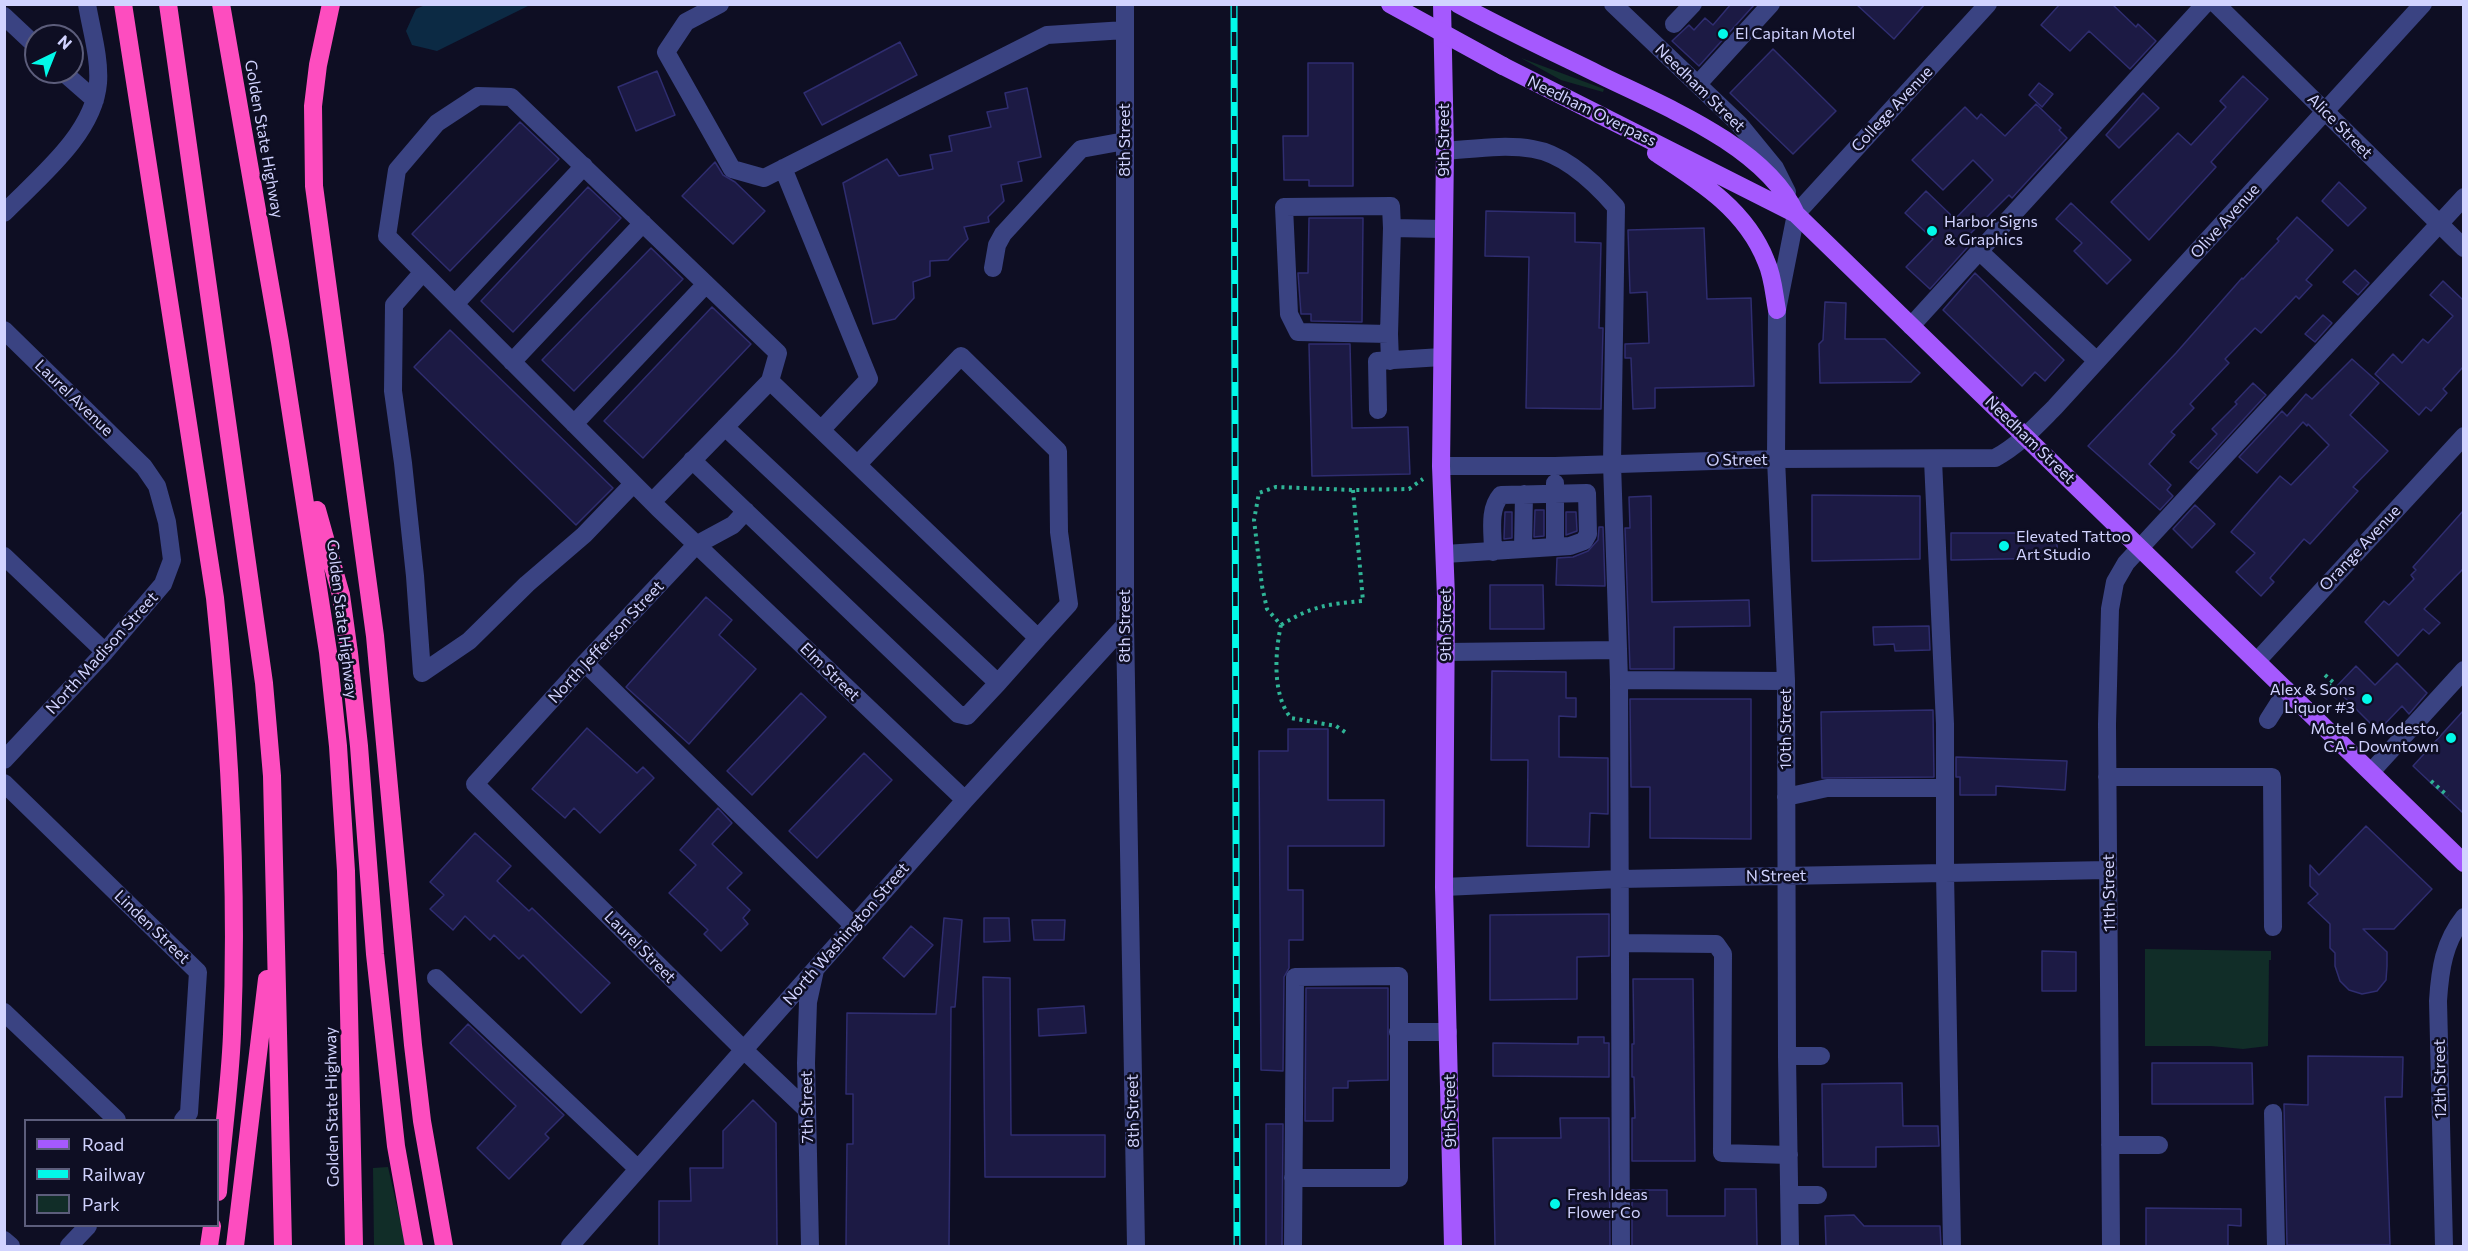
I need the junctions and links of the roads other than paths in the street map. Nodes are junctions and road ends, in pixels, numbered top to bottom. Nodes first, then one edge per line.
1 (87, 4) edge
2 (123, 4) edge
3 (168, 4) edge
4 (221, 4) edge
5 (331, 4) edge
6 (720, 4) edge
7 (1125, 4) edge
8 (1390, 4) edge
9 (1442, 4) edge
10 (1458, 4) edge
11 (1613, 4) edge
12 (1693, 4) edge
13 (1771, 4) edge
14 (1988, 4) edge
15 (2205, 4) edge
16 (2216, 4) edge
17 (2423, 4) edge
18 (4, 16) edge
19 (1125, 30) junction
20 (1665, 34) junction
21 (24, 35) edge
22 (77, 84) edge
23 (1698, 84) junction
24 (95, 100) junction
25 (1587, 108) junction
26 (2325, 112) junction
27 (1125, 141) junction
28 (1445, 151) junction
29 (584, 166) junction
30 (783, 168) junction
31 (2463, 197) edge
32 (1792, 205) junction
33 (4, 213) edge
34 (643, 223) junction
35 (2439, 224) junction
36 (1392, 228) junction
37 (1444, 229) junction
38 (2463, 248) edge
39 (1979, 251) junction
40 (993, 268) dead end
41 (423, 272) junction
42 (706, 284) junction
43 (455, 304) junction
44 (1777, 310) junction
45 (1911, 326) junction
46 (4, 330) edge
47 (1389, 334) junction
48 (1442, 357) junction
49 (1390, 361) junction
50 (2097, 361) junction
51 (512, 362) junction
52 (770, 381) junction
53 (1378, 410) dead end
54 (293, 421) junction
55 (574, 424) junction
56 (725, 427) junction
57 (822, 429) junction
58 (2027, 436) junction
59 (2463, 436) edge
60 (1776, 459) junction
61 (692, 460) junction
62 (1933, 460) junction
63 (1612, 463) junction
64 (858, 464) junction
65 (144, 466) joint
66 (1441, 466) junction
67 (1555, 466) junction
68 (633, 484) junction
69 (1556, 493) junction
70 (1524, 494) junction
71 (652, 502) junction
72 (746, 511) junction
73 (696, 545) junction
74 (1555, 546) junction
75 (2141, 548) junction
76 (1523, 549) junction
77 (1493, 552) junction
78 (1445, 554) junction
79 (4, 556) edge
80 (1125, 625) junction
81 (1038, 638) junction
82 (1618, 650) junction
83 (105, 652) junction
84 (1446, 652) junction
85 (2257, 661) junction
86 (585, 663) junction
87 (2463, 670) edge
88 (1619, 680) junction
89 (1786, 681) junction
90 (998, 683) junction
91 (2287, 690) junction
92 (2268, 720) dead end
93 (4, 760) edge
94 (2371, 772) junction
95 (2108, 777) junction
96 (4, 783) edge
97 (475, 784) joint
98 (1945, 788) junction
99 (1786, 797) junction
100 (964, 800) junction
101 (2463, 863) edge
102 (2108, 870) junction
103 (1945, 873) junction
104 (1786, 875) junction
105 (1619, 879) junction
106 (1444, 887) junction
107 (275, 911) junction
108 (2463, 917) edge
109 (854, 926) junction
110 (2273, 927) dead end
111 (1620, 943) junction
112 (816, 969) junction
113 (436, 978) dead end
114 (4, 1012) edge
115 (1398, 1032) junction
116 (1448, 1032) junction
117 (745, 1051) junction
118 (1787, 1056) junction
119 (1821, 1056) dead end
120 (806, 1109) junction
121 (2273, 1113) dead end
122 (186, 1117) edge
123 (116, 1119) edge
124 (2110, 1145) junction
125 (2159, 1145) dead end
126 (1789, 1155) junction
127 (637, 1168) junction
128 (1293, 1178) junction
129 (219, 1181) edge
130 (1791, 1195) junction
131 (1818, 1195) dead end
132 (87, 1227) edge
133 (212, 1227) edge
134 (4, 1240) edge
135 (11, 1246) edge
136 (69, 1246) edge
137 (209, 1246) edge
138 (235, 1246) edge
139 (283, 1246) edge
140 (354, 1246) edge
141 (414, 1246) edge
142 (444, 1246) edge
143 (570, 1246) edge
144 (810, 1246) edge
145 (1136, 1246) edge
146 (1293, 1246) edge
147 (1453, 1246) edge
148 (1621, 1246) edge
149 (1790, 1246) edge
150 (1952, 1246) edge
151 (2111, 1246) edge
152 (2276, 1246) edge
153 (2444, 1246) edge

1 - 24 street
2 - 129 highway
3 - 107 highway
4 - 54 highway, Golden State Highway
5 - 142 highway
6 - 30 street
7 - 19 street, 8th Street
8 - 25 main road, Needham Overpass, bridge
9 - 28 main road, 9th Street
10 - 32 main road
11 - 20 street, Needham Street
12 - 20 street
13 - 23 street
14 - 32 street, College Avenue
15 - 39 street
16 - 26 street, Alice Street
17 - 26 street, Olive Avenue
18 - 21 street
19 - 27 street, 8th Street
19 - 30 street
20 - 23 street, Needham Street
22 - 24 street
23 - 32 street, Needham Street
24 - 33 street
25 - 32 main road, Needham Overpass
25 - 44 main road
26 - 35 street, Alice Street
26 - 50 street, Olive Avenue
27 - 40 street
27 - 80 street, 8th Street
28 - 37 main road, 9th Street
28 - 63 street
29 - 34 street
29 - 41 street, Elm Street
29 - 43 street
30 - 57 street
31 - 35 street, 11th Street
32 - 44 street, 10th Street
32 - 45 main road, Needham Street
34 - 42 street
34 - 51 street
35 - 38 street, Alice Street
35 - 75 street, 11th Street
36 - 37 street
36 - 47 street
36 - 47 street
37 - 48 main road, 9th Street
39 - 45 street
39 - 50 street
41 - 43 street, Elm Street
41 - 68 street
42 - 52 street
42 - 55 street
43 - 51 street, Elm Street
44 - 60 street, 10th Street
45 - 58 main road, Needham Street
46 - 65 street, Laurel Avenue
47 - 49 street
48 - 49 street
48 - 66 main road, 9th Street
49 - 53 street
50 - 58 street, Olive Avenue
51 - 55 street, Elm Street
52 - 56 street
52 - 57 street
54 - 140 highway, Golden State Highway
54 - 141 highway
55 - 68 street, Elm Street
56 - 61 street
56 - 90 street
57 - 64 street
58 - 62 street, O Street
58 - 75 main road, Needham Street
59 - 85 street, Orange Avenue
60 - 62 street, O Street
60 - 63 street, O Street
60 - 89 street, 10th Street
61 - 71 street
61 - 72 street
62 - 98 street
63 - 67 street, O Street
63 - 82 street
64 - 81 street
64 - 81 street
65 - 83 street, North Madison Street
66 - 67 street, O Street
66 - 78 main road, 9th Street
67 - 69 street
68 - 71 street, Elm Street
69 - 70 street
69 - 74 street
69 - 74 street
70 - 76 street
70 - 77 street
71 - 73 street, Elm Street
72 - 73 street, North Jefferson Street
72 - 90 street
73 - 86 street, North Jefferson Street
73 - 100 street, Elm Street
74 - 76 street
75 - 85 main road, Needham Street
75 - 95 street, 11th Street
76 - 77 street
77 - 78 street
78 - 84 main road, 9th Street
79 - 83 street
80 - 100 street, North Washington Street
80 - 145 street, 8th Street
81 - 90 street
82 - 84 street
82 - 88 street
83 - 93 street, North Madison Street
84 - 106 main road, 9th Street
85 - 91 main road, Needham Street
86 - 97 street, North Jefferson Street
86 - 109 street
87 - 94 street
88 - 89 street
88 - 105 street
89 - 99 street, 10th Street
91 - 92 street
91 - 94 main road, Needham Street
94 - 101 main road, Needham Street
95 - 102 street, 11th Street
95 - 110 street
96 - 122 street, Linden Street
97 - 117 street, Laurel Street
98 - 99 street
98 - 103 street
99 - 104 street, 10th Street
100 - 109 street, North Washington Street
102 - 103 street, N Street
102 - 124 street, 11th Street
103 - 104 street, N Street
103 - 150 street
104 - 105 street, N Street
104 - 118 street, 10th Street
105 - 106 street, N Street
105 - 111 street
106 - 116 main road, 9th Street
107 - 138 highway
107 - 139 highway
108 - 153 street, 12th Street
109 - 112 street, North Washington Street
111 - 126 street
111 - 148 street
112 - 117 street, North Washington Street
112 - 120 street, 7th Street
113 - 127 street
114 - 123 street
115 - 116 street
115 - 128 street
115 - 128 street
116 - 147 main road, 9th Street
117 - 120 street, Laurel Street
117 - 127 street, North Washington Street
118 - 119 street
118 - 126 street, 10th Street
120 - 144 street, 7th Street
121 - 152 street
124 - 125 street
124 - 151 street, 11th Street
126 - 130 street, 10th Street
127 - 143 street, North Washington Street
128 - 146 street
130 - 131 street
130 - 149 street, 10th Street
132 - 136 street
133 - 137 highway
134 - 135 street

